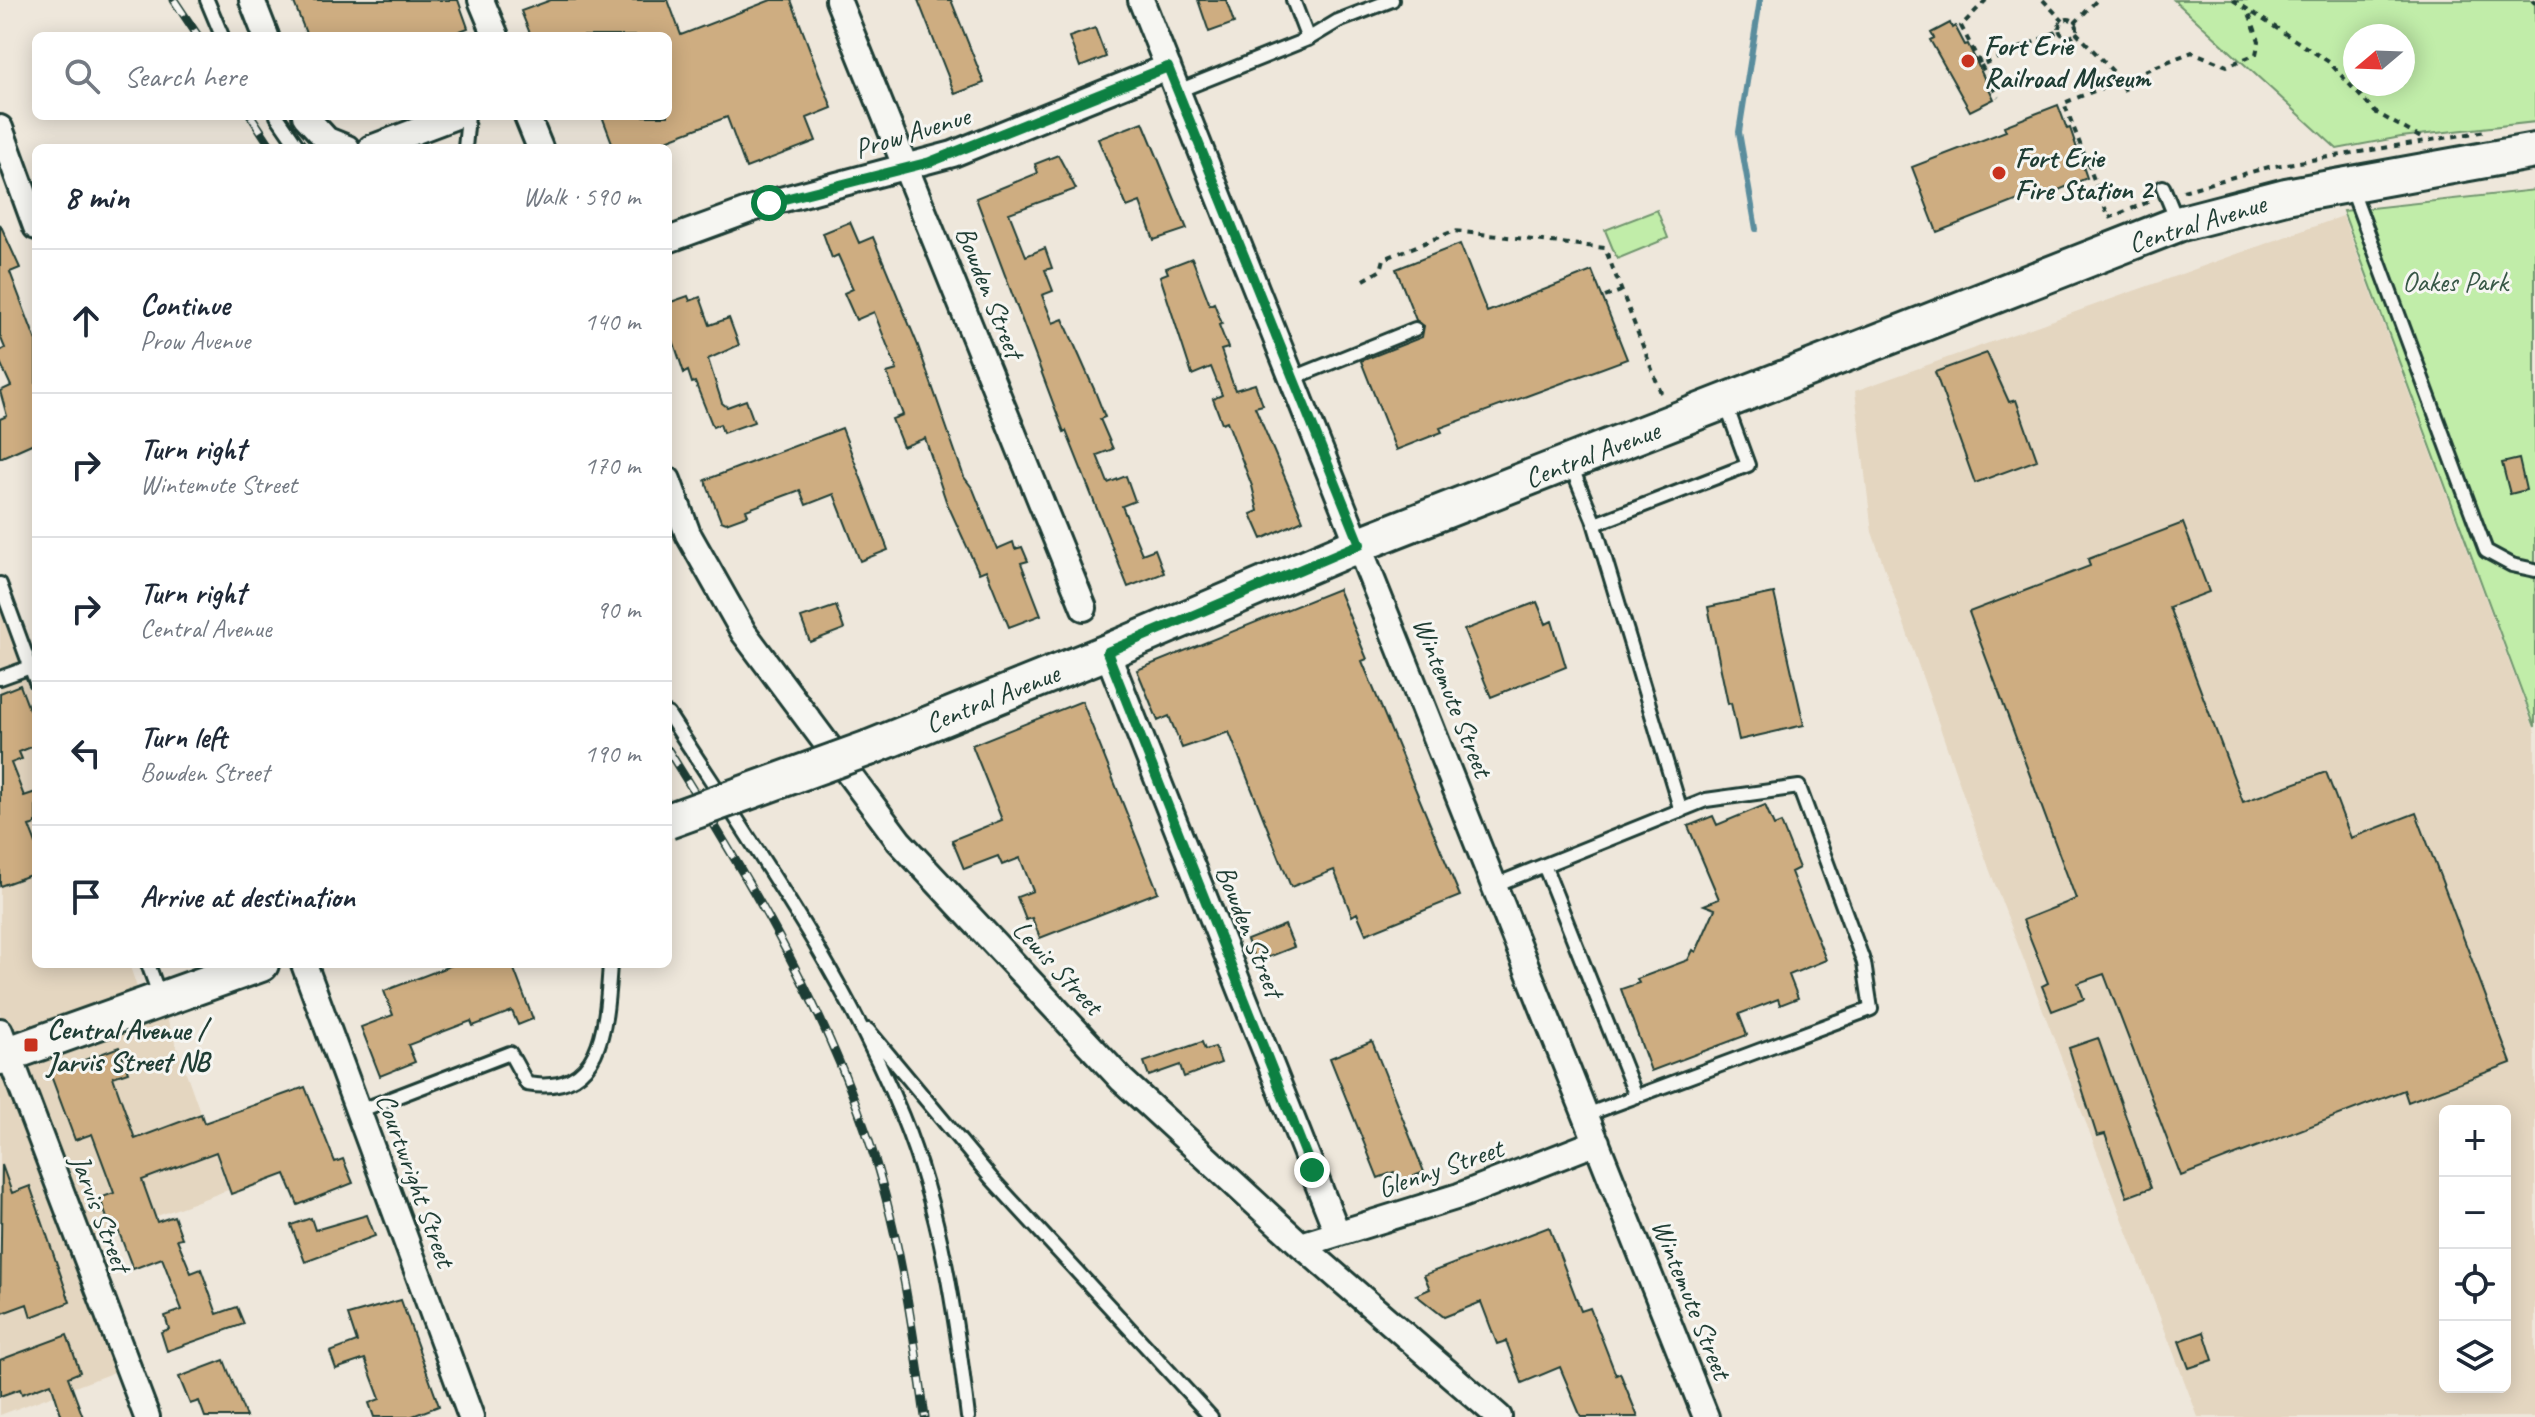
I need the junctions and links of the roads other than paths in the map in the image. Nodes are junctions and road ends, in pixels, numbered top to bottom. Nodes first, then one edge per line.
1 (207, 0) edge
2 (252, 0) edge
3 (481, 0) edge
4 (838, 0) edge
5 (1141, 0) edge
6 (1293, 0) edge
7 (1392, 0) edge
8 (220, 32) edge
9 (264, 32) edge
10 (494, 32) edge
11 (1308, 39) junction
12 (1168, 67) junction
13 (1178, 91) junction
14 (280, 120) edge
15 (309, 120) edge
16 (445, 120) edge
17 (468, 120) edge
18 (529, 120) edge
19 (0, 128) edge
20 (296, 144) edge
21 (337, 144) edge
22 (382, 144) edge
23 (465, 144) edge
24 (538, 144) edge
25 (2535, 151) edge
26 (909, 169) junction
27 (2350, 184) junction
28 (2163, 187) dead end
29 (2180, 208) junction
30 (32, 216) edge
31 (672, 239) edge
32 (1415, 329) dead end
33 (1293, 378) junction
34 (1725, 402) junction
35 (1570, 463) junction
36 (672, 491) edge
37 (1595, 524) junction
38 (1360, 544) junction
39 (2535, 570) edge
40 (0, 584) edge
41 (1084, 608) dead end
42 (1107, 652) junction
43 (32, 664) edge
44 (32, 666) edge
45 (0, 678) edge
46 (672, 720) edge
47 (1681, 811) junction
48 (672, 820) edge
49 (1544, 865) junction
50 (1495, 885) junction
51 (149, 968) edge
52 (249, 968) edge
53 (305, 968) edge
54 (610, 968) edge
55 (160, 997) junction
56 (855, 1013) junction
57 (3, 1047) edge
58 (1636, 1096) junction
59 (359, 1111) junction
60 (1586, 1115) junction
61 (1597, 1142) junction
62 (1337, 1232) junction
63 (1301, 1245) junction
64 (147, 1417) edge
65 (471, 1417) edge
66 (968, 1417) edge
67 (1211, 1417) edge
68 (1499, 1417) edge
69 (1706, 1417) edge

1 - 8 lane
2 - 9 street
3 - 10 street
4 - 26 street, Bowden Street
5 - 12 street, Wintemute Street
6 - 11 lane
7 - 11 lane
11 - 13 lane
12 - 13 street, Wintemute Street
12 - 26 street, Prow Avenue
13 - 33 street, Wintemute Street
14 - 20 lane
15 - 21 street
16 - 22 street
17 - 23 lane
18 - 24 street
19 - 30 street
25 - 27 main road, Central Avenue
26 - 31 street, Prow Avenue
26 - 41 street, Bowden Street
27 - 29 main road, Central Avenue
27 - 39 lane
28 - 29 lane
29 - 34 main road, Central Avenue
32 - 33 lane
33 - 38 street, Wintemute Street
34 - 35 main road, Central Avenue
34 - 37 lane
35 - 37 lane
35 - 38 main road, Central Avenue
36 - 63 street, Lewis Street
37 - 47 lane
38 - 42 main road, Central Avenue
38 - 50 street, Wintemute Street
40 - 43 lane
42 - 48 main road, Central Avenue, bridge
42 - 62 street, Bowden Street
44 - 45 lane
46 - 56 lane
47 - 49 lane
47 - 58 lane
49 - 50 lane
49 - 58 lane
50 - 60 street, Wintemute Street
51 - 55 lane
52 - 55 main road
53 - 59 street, Courtwright Street
54 - 59 lane
55 - 57 main road
56 - 66 lane
56 - 67 lane
57 - 64 street, Jarvis Street
58 - 60 lane
59 - 65 street, Courtwright Street
60 - 61 street, Wintemute Street
61 - 62 street, Glenny Street
61 - 69 street, Wintemute Street
62 - 63 street, Glenny Street
63 - 68 street, Lewis Street

